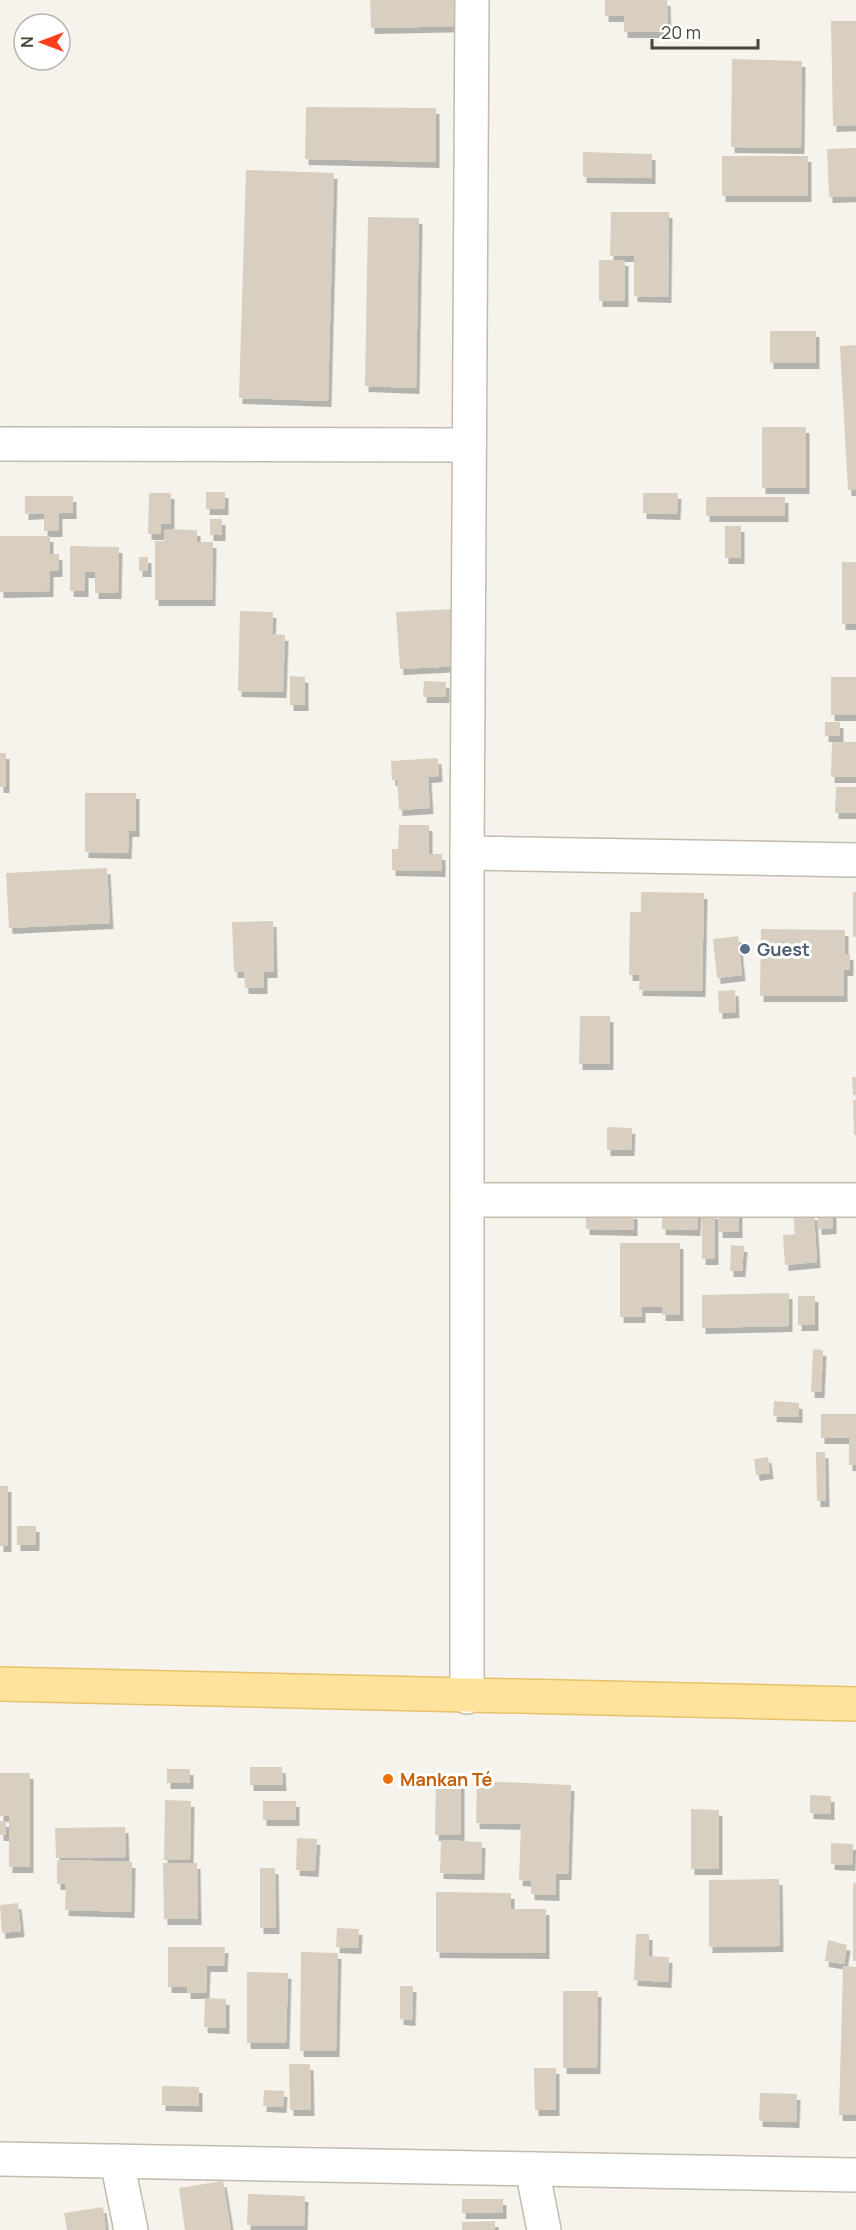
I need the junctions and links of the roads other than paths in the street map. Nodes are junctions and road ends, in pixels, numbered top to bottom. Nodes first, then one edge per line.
1 (472, 0) edge
2 (0, 444) edge
3 (469, 445) junction
4 (467, 853) junction
5 (856, 860) edge
6 (467, 1200) junction
7 (856, 1200) edge
8 (0, 1684) edge
9 (467, 1697) junction
10 (856, 1704) edge
11 (0, 2159) edge
12 (117, 2161) junction
13 (532, 2169) junction
14 (856, 2175) edge
15 (131, 2230) edge
16 (544, 2230) edge

1 - 3 street
2 - 3 street
3 - 4 street
4 - 5 street
4 - 6 street
6 - 7 street
6 - 9 street
8 - 9 main road
9 - 10 main road
11 - 12 street
12 - 13 street
12 - 15 street
13 - 14 street
13 - 16 street

